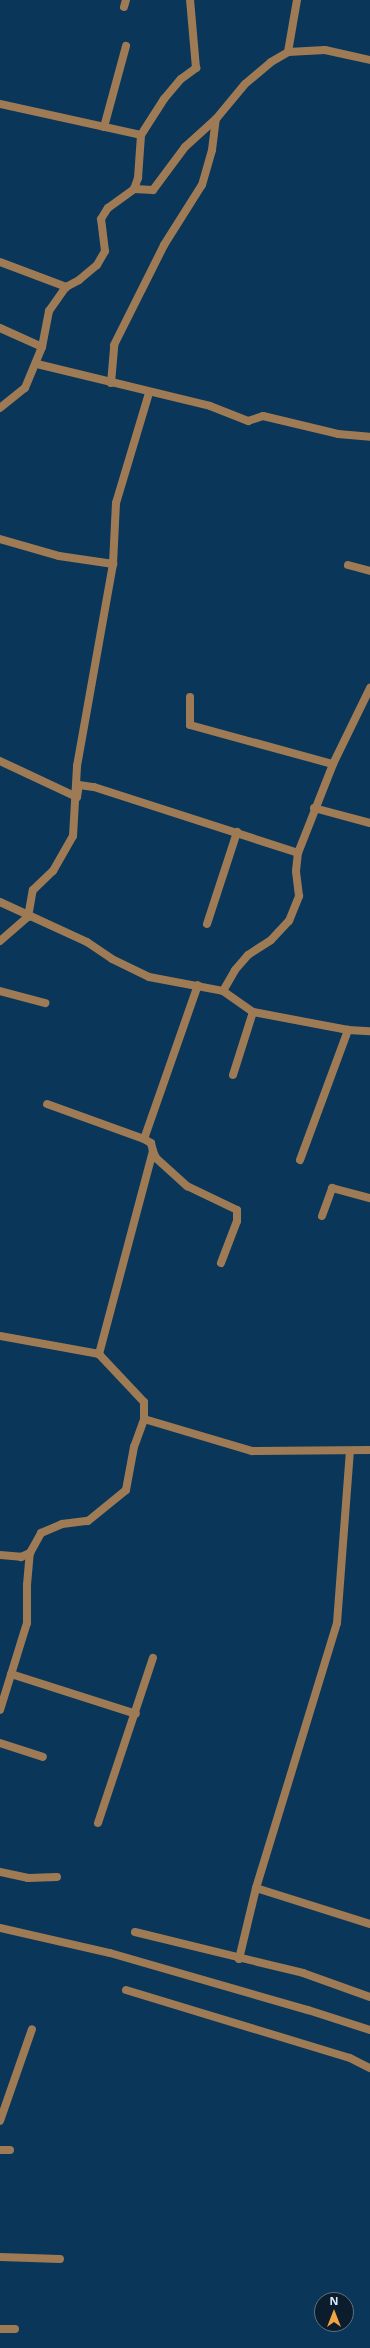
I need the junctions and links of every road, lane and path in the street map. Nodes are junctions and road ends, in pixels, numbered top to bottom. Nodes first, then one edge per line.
1 (190, 0) edge
2 (297, 0) edge
3 (126, 46) dead end
4 (288, 52) junction
5 (370, 60) edge
6 (0, 104) edge
7 (216, 119) junction
8 (104, 127) junction
9 (140, 135) junction
10 (134, 189) junction
11 (0, 262) edge
12 (66, 287) junction
13 (0, 328) edge
14 (42, 347) junction
15 (37, 364) junction
16 (111, 383) junction
17 (149, 393) junction
18 (0, 408) edge
19 (370, 437) edge
20 (0, 538) edge
21 (113, 564) junction
22 (348, 565) dead end
23 (370, 571) edge
24 (370, 688) edge
25 (190, 697) dead end
26 (0, 761) edge
27 (333, 764) junction
28 (77, 797) junction
29 (314, 808) junction
30 (370, 824) edge
31 (236, 832) junction
32 (298, 853) junction
33 (0, 902) edge
34 (28, 917) junction
35 (207, 924) dead end
36 (0, 941) edge
37 (198, 986) junction
38 (0, 991) edge
39 (223, 991) junction
40 (45, 1003) dead end
41 (253, 1012) junction
42 (348, 1030) junction
43 (370, 1032) edge
44 (233, 1075) dead end
45 (47, 1104) dead end
46 (144, 1139) junction
47 (153, 1150) junction
48 (300, 1160) dead end
49 (370, 1198) edge
50 (322, 1216) dead end
51 (221, 1263) dead end
52 (0, 1336) edge
53 (99, 1354) junction
54 (144, 1419) junction
55 (370, 1450) edge
56 (350, 1451) junction
57 (30, 1553) junction
58 (0, 1555) edge
59 (153, 1658) dead end
60 (11, 1674) junction
61 (0, 1710) edge
62 (136, 1714) junction
63 (0, 1743) edge
64 (43, 1757) dead end
65 (98, 1823) dead end
66 (0, 1872) edge
67 (57, 1877) dead end
68 (256, 1888) junction
69 (370, 1924) edge
70 (0, 1928) edge
71 (136, 1932) dead end
72 (239, 1959) junction
73 (126, 1990) dead end
74 (370, 1997) edge
75 (32, 2029) dead end
76 (370, 2030) edge
77 (370, 2068) edge
78 (0, 2121) edge
79 (0, 2150) edge
80 (10, 2150) dead end
81 (0, 2257) edge
82 (60, 2259) dead end
83 (0, 2329) edge
84 (15, 2329) dead end

1 - 9 street
2 - 4 street
3 - 8 street
4 - 5 street
4 - 7 street
6 - 8 street
7 - 10 street
7 - 16 street
8 - 9 street
9 - 10 street
10 - 12 street
11 - 12 street
12 - 14 street
13 - 14 street
14 - 15 street
15 - 16 street
15 - 18 street
16 - 17 street
17 - 19 street
17 - 21 street
20 - 21 street
21 - 28 street
22 - 23 street
24 - 27 street
25 - 27 street
26 - 28 street
27 - 29 street
28 - 31 street
28 - 34 street
29 - 30 street
29 - 32 street
31 - 32 street
31 - 35 street
32 - 39 street
33 - 34 street
34 - 36 street
34 - 37 street
37 - 39 street
37 - 46 street
38 - 40 street
39 - 41 street
41 - 42 street
41 - 44 street
42 - 43 street
42 - 48 street
45 - 46 street
46 - 47 street
47 - 51 street
47 - 53 street
49 - 50 street
52 - 53 street
53 - 54 street
54 - 56 street
54 - 57 street
55 - 56 street
56 - 68 street
57 - 58 street
57 - 60 street
59 - 62 street
60 - 61 street
60 - 62 street
62 - 65 street
63 - 64 street
66 - 67 street
68 - 69 street
68 - 72 street
70 - 76 street
71 - 72 street
72 - 74 street
73 - 77 street
75 - 78 street
79 - 80 street
81 - 82 street
83 - 84 street

